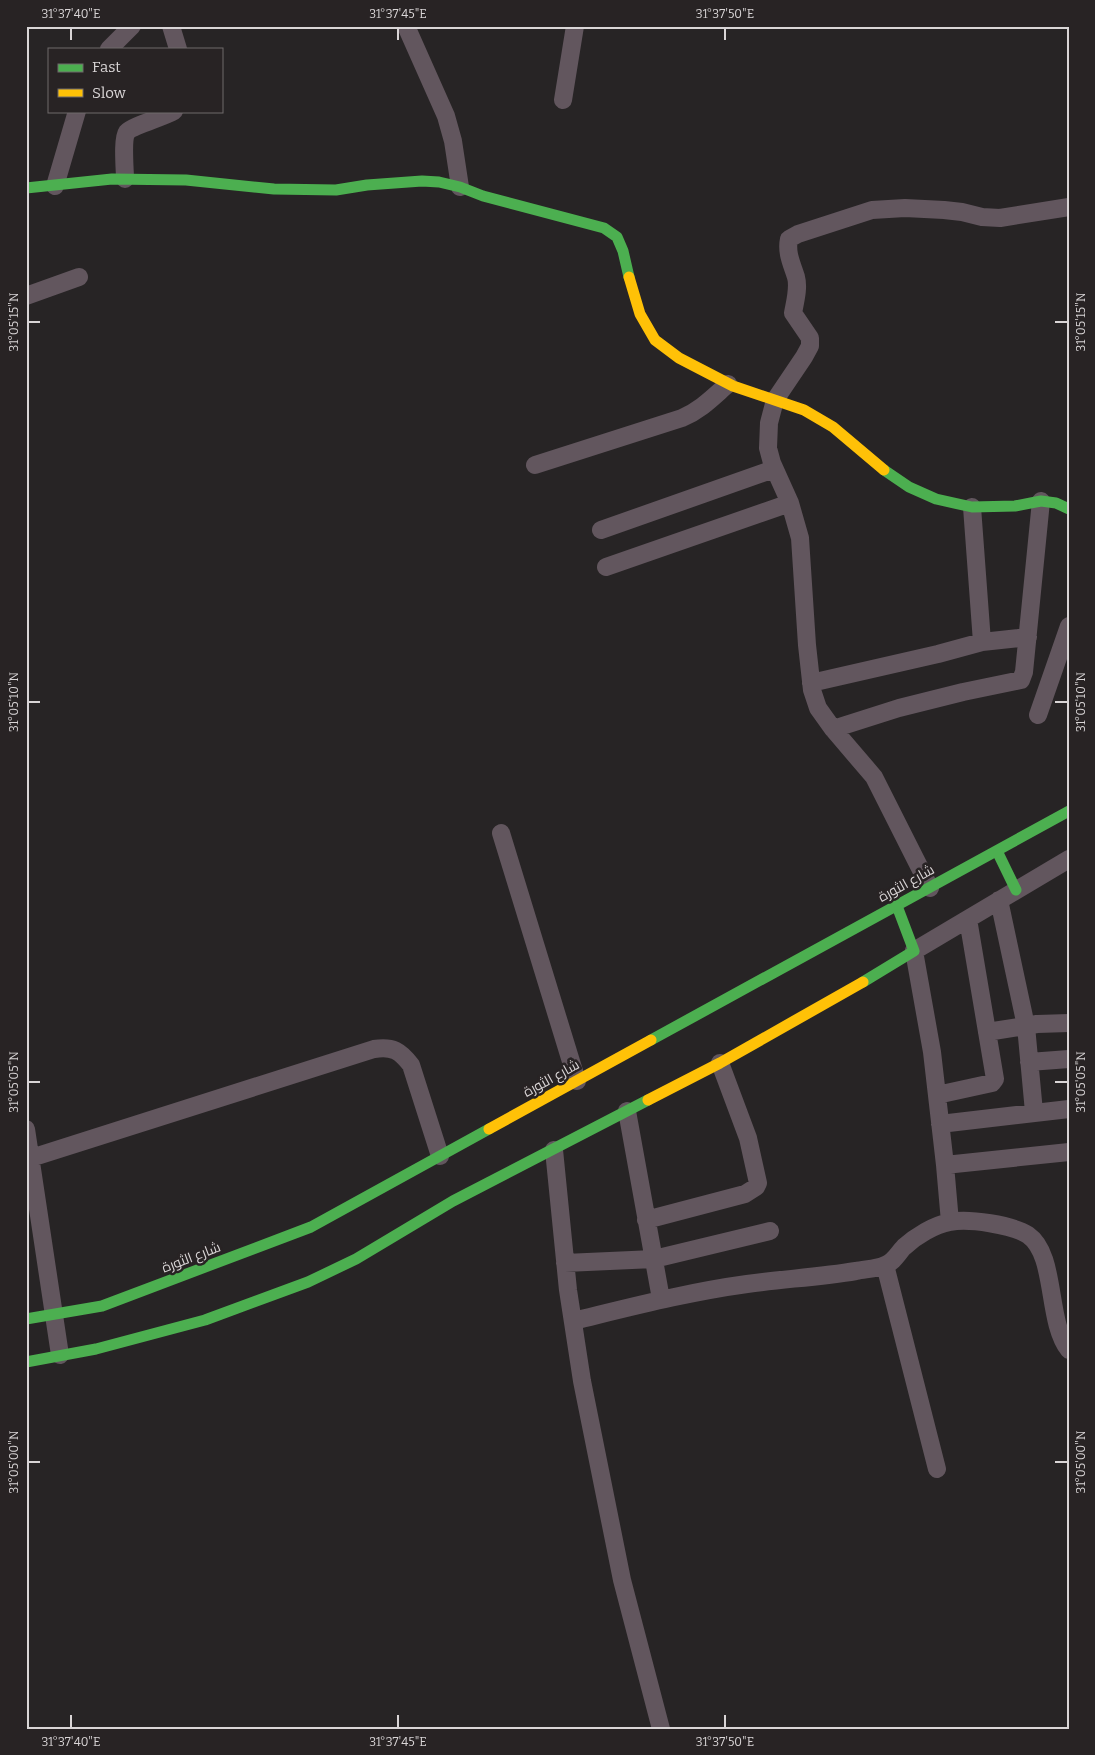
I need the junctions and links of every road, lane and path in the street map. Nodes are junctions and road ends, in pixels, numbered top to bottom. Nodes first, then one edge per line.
1 (132, 26) edge
2 (171, 26) edge
3 (406, 26) edge
4 (575, 26) edge
5 (110, 48) edge
6 (178, 48) edge
7 (563, 100) dead end
8 (77, 112) edge
9 (172, 112) edge
10 (125, 179) junction
11 (55, 186) junction
12 (460, 187) junction
13 (26, 188) edge
14 (1069, 207) edge
15 (79, 276) dead end
16 (26, 296) edge
17 (728, 384) junction
18 (775, 400) junction
19 (535, 464) dead end
20 (774, 469) junction
21 (1041, 501) junction
22 (790, 503) junction
23 (972, 508) junction
24 (1069, 509) edge
25 (601, 530) dead end
26 (606, 567) dead end
27 (1069, 626) edge
28 (1028, 637) junction
29 (982, 642) junction
30 (811, 683) junction
31 (1038, 715) dead end
32 (833, 729) junction
33 (1069, 812) edge
34 (501, 833) dead end
35 (997, 851) junction
36 (1069, 858) edge
37 (930, 888) junction
38 (1016, 890) junction
39 (999, 900) junction
40 (896, 906) junction
41 (968, 919) junction
42 (914, 951) junction
43 (1069, 1023) edge
44 (1026, 1026) junction
45 (987, 1032) junction
46 (1069, 1059) edge
47 (1029, 1062) junction
48 (720, 1063) junction
49 (576, 1081) junction
50 (937, 1095) junction
51 (1069, 1109) edge
52 (627, 1111) junction
53 (1034, 1112) junction
54 (940, 1124) junction
55 (26, 1129) edge
56 (554, 1150) junction
57 (1069, 1152) edge
58 (440, 1156) junction
59 (30, 1158) junction
60 (945, 1165) junction
61 (646, 1220) junction
62 (950, 1222) junction
63 (770, 1231) dead end
64 (654, 1259) junction
65 (565, 1263) junction
66 (885, 1265) junction
67 (661, 1299) junction
68 (54, 1314) junction
69 (26, 1319) edge
70 (573, 1321) junction
71 (1069, 1350) edge
72 (60, 1355) junction
73 (26, 1362) edge
74 (937, 1469) dead end
75 (661, 1729) edge

1 - 5 street
2 - 6 street
3 - 12 street
4 - 7 street
8 - 11 street
9 - 10 street
10 - 11 street
10 - 12 street
11 - 13 street
12 - 17 street
14 - 18 street
15 - 16 street
17 - 18 street
17 - 19 street
18 - 20 street
18 - 23 street
20 - 22 street
20 - 25 street
21 - 23 street
21 - 24 street
21 - 28 street
22 - 26 street
22 - 30 street
23 - 29 street
27 - 31 street
28 - 29 street
28 - 32 street
29 - 30 street
30 - 32 street
32 - 37 street
33 - 35 street, شارع الثورة
34 - 49 street
35 - 37 street, شارع الثورة
35 - 38 street
36 - 38 street
37 - 40 street, شارع الثورة
38 - 39 street
39 - 41 street
39 - 44 street
40 - 42 street
40 - 49 street, شارع الثورة
41 - 42 street
41 - 45 street
42 - 48 street
42 - 50 street
43 - 44 street
44 - 45 street
44 - 47 street
45 - 50 street
46 - 47 street
47 - 53 street
48 - 52 street
48 - 61 street
49 - 58 street, شارع الثورة
50 - 54 street
51 - 53 street
52 - 56 street
52 - 61 street
53 - 54 street
54 - 60 street
55 - 59 street
56 - 65 street
56 - 72 street
57 - 60 street
58 - 59 street
58 - 68 street, شارع الثورة
59 - 68 street
60 - 62 street
61 - 64 street
62 - 66 street
62 - 71 street
63 - 64 street
64 - 65 street
64 - 67 street
65 - 70 street
66 - 67 street
66 - 74 street
67 - 70 street
68 - 69 street, شارع الثورة
68 - 72 street
70 - 75 street
72 - 73 street

